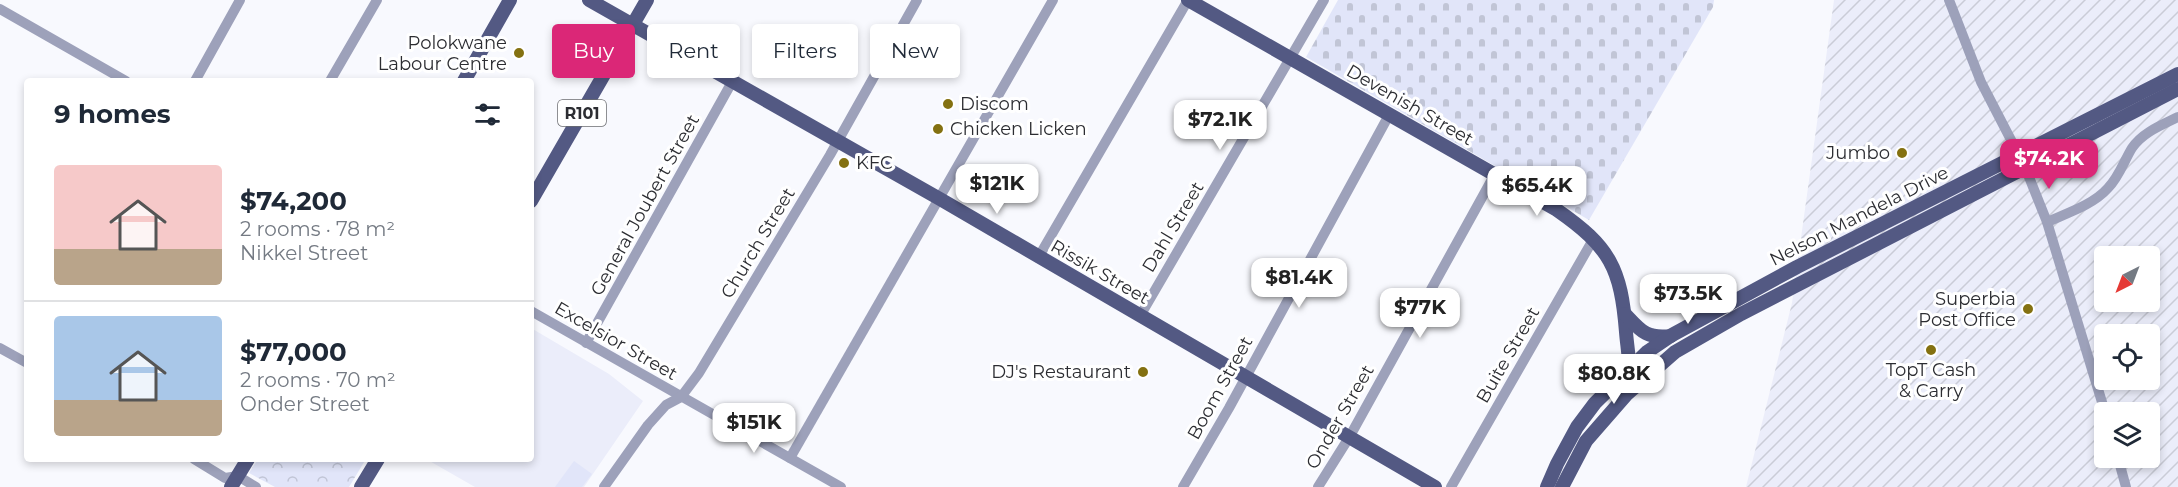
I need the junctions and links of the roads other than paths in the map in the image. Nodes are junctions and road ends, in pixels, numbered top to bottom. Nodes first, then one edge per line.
1 (240, 0) edge
2 (376, 0) edge
3 (510, 0) edge
4 (590, 0) edge
5 (647, 0) edge
6 (917, 0) edge
7 (1053, 0) edge
8 (1188, 0) edge
9 (1324, 0) edge
10 (1949, 0) edge
11 (0, 9) edge
12 (633, 24) joint
13 (635, 25) edge
14 (1291, 58) junction
15 (2178, 74) edge
16 (121, 78) edge
17 (197, 78) edge
18 (332, 78) edge
19 (466, 78) edge
20 (602, 78) edge
21 (732, 82) junction
22 (2178, 89) edge
23 (1389, 115) junction
24 (2178, 117) edge
25 (837, 141) junction
26 (2022, 161) junction
27 (1495, 174) junction
28 (534, 196) edge
29 (940, 200) junction
30 (2047, 222) junction
31 (1594, 238) junction
32 (1038, 258) junction
33 (534, 313) edge
34 (1625, 314) junction
35 (1140, 316) junction
36 (1672, 335) junction
37 (586, 343) junction
38 (0, 348) edge
39 (24, 361) edge
40 (1630, 368) junction
41 (1246, 377) junction
42 (1627, 394) junction
43 (681, 397) junction
44 (2102, 402) edge
45 (1350, 436) junction
46 (790, 458) junction
47 (199, 462) edge
48 (246, 462) edge
49 (376, 462) edge
50 (2121, 468) edge
51 (231, 482) edge
52 (256, 487) edge
53 (361, 487) edge
54 (604, 487) edge
55 (841, 487) edge
56 (1183, 487) edge
57 (1318, 487) edge
58 (1435, 487) edge
59 (1451, 487) edge
60 (1547, 487) edge
61 (1562, 487) edge
62 (2126, 487) edge

1 - 17 street
2 - 18 street
3 - 19 main road
4 - 12 main road, Rissik Street
5 - 12 main road, R101
6 - 25 street, Church Street
7 - 29 street
8 - 14 main road, Devenish Street
8 - 32 street
9 - 14 street, Dahl Street
10 - 26 street
11 - 16 street
13 - 21 main road, Rissik Street
14 - 23 main road, Devenish Street
14 - 35 street, Dahl Street
15 - 26 main road, Nelson Mandela Drive
20 - 28 main road, R101
21 - 25 main road, Rissik Street
21 - 37 street, General Joubert Street
22 - 26 main road, Nelson Mandela Drive
23 - 27 main road, Devenish Street
23 - 41 street, Boom Street
24 - 30 street
25 - 29 main road, Rissik Street
25 - 43 street, Church Street
26 - 30 street
26 - 36 main road, Nelson Mandela Drive
26 - 42 main road, Nelson Mandela Drive
27 - 31 main road, Devenish Street
27 - 45 street, Onder Street
29 - 32 main road, Rissik Street
29 - 46 street
30 - 44 street
31 - 34 main road, Devenish Street
31 - 59 street, Buite Street
32 - 35 main road, Rissik Street
33 - 37 street, Excelsior Street
34 - 36 main road
34 - 40 main road, Devenish Street
35 - 41 main road, Rissik Street
36 - 40 main road, Nelson Mandela Drive
37 - 43 street, Excelsior Street
38 - 39 street
40 - 42 main road, Devenish Street
40 - 60 main road, Nelson Mandela Drive
41 - 45 main road, Rissik Street
41 - 56 street, Boom Street
42 - 61 main road, Nelson Mandela Drive
43 - 46 street, Excelsior Street
43 - 54 street, Church Street
45 - 57 street, Onder Street
45 - 58 main road, Rissik Street
46 - 55 street, Excelsior Street
47 - 51 street
48 - 51 main road
49 - 53 main road
50 - 62 street
51 - 52 street

